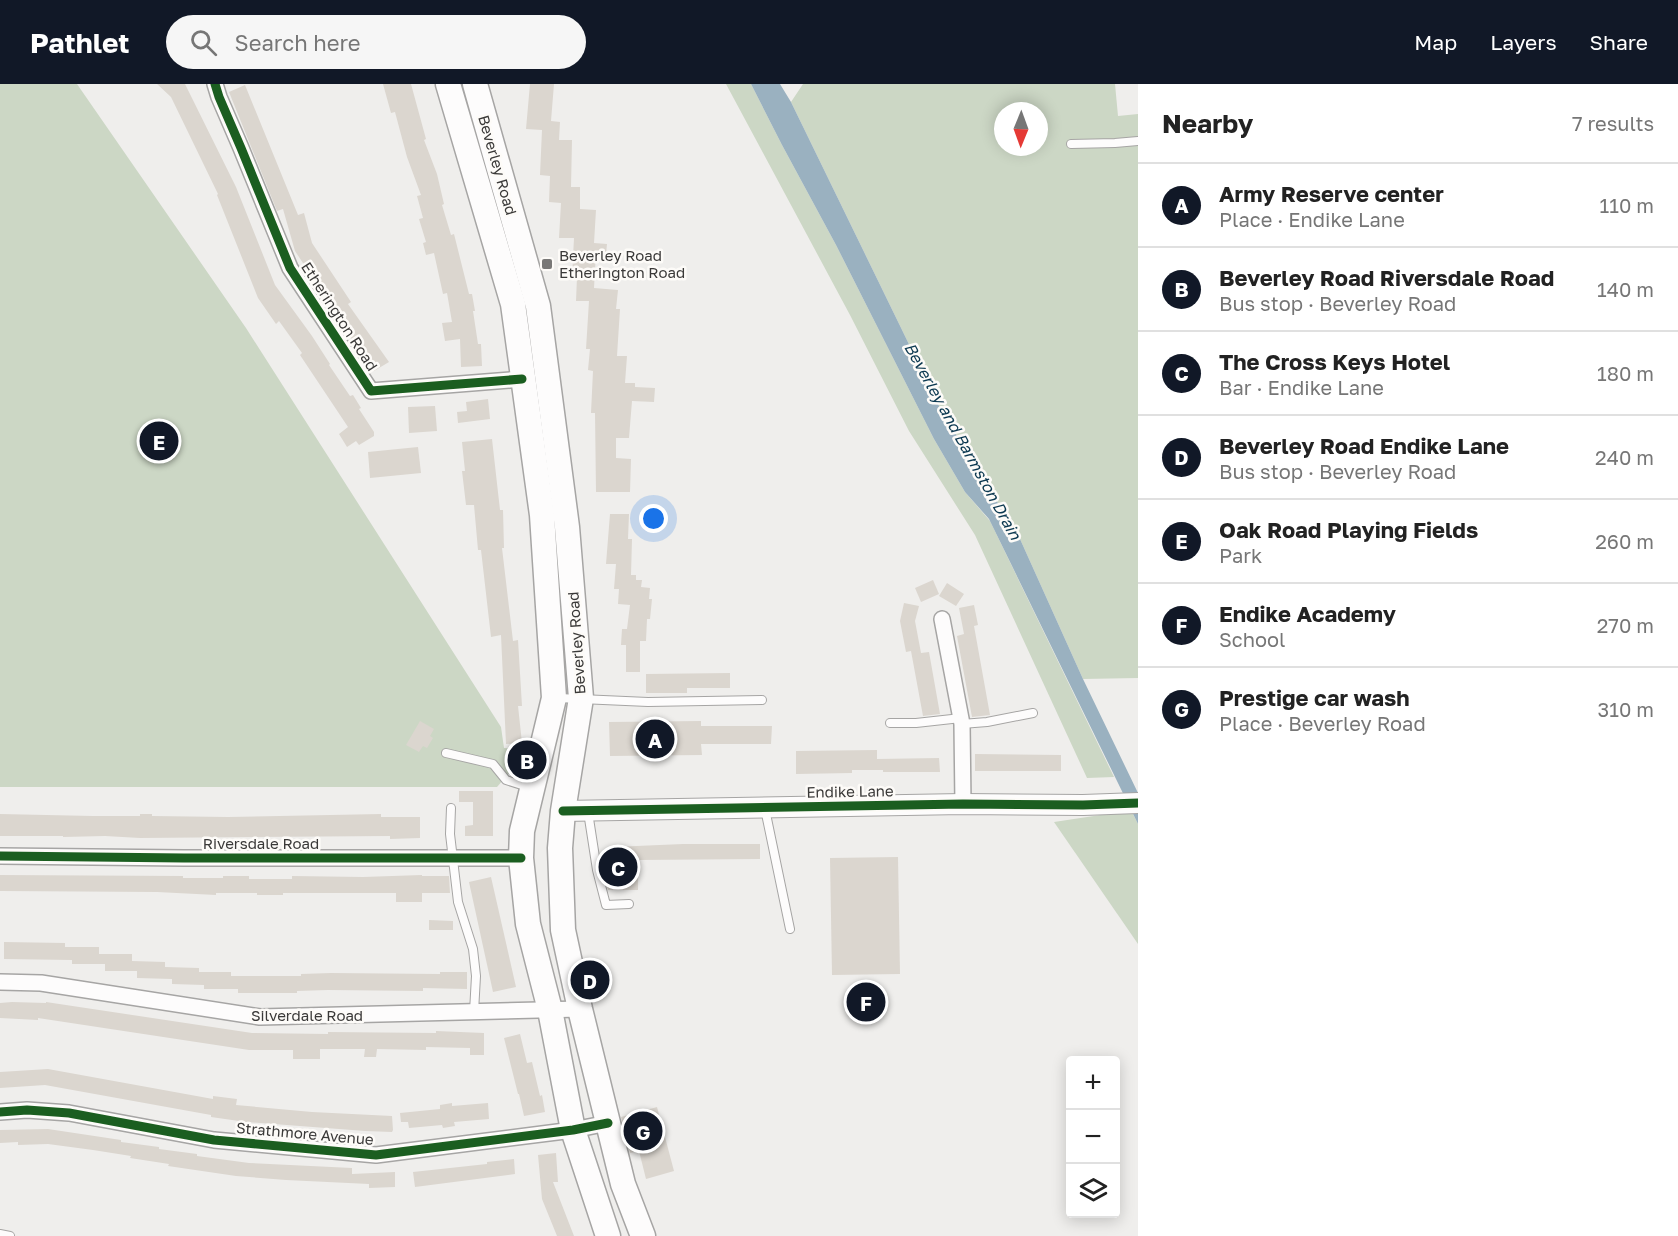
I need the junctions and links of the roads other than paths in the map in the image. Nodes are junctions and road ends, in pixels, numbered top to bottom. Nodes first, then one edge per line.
1 (215, 84) edge
2 (475, 84) edge
3 (449, 88) edge
4 (1138, 141) edge
5 (1071, 144) dead end
6 (540, 321) junction
7 (516, 326) junction
8 (522, 379) junction
9 (555, 433) junction
10 (531, 436) junction
11 (572, 587) junction
12 (547, 589) junction
13 (942, 620) dead end
14 (554, 698) junction
15 (580, 698) junction
16 (762, 700) dead end
17 (1033, 713) dead end
18 (962, 721) junction
19 (890, 723) dead end
20 (446, 753) dead end
21 (532, 788) junction
22 (1138, 803) edge
23 (963, 804) junction
24 (451, 808) dead end
25 (765, 808) junction
26 (563, 810) junction
27 (588, 810) junction
28 (0, 856) edge
29 (454, 858) junction
30 (521, 858) junction
31 (561, 887) junction
32 (525, 899) junction
33 (629, 904) dead end
34 (790, 929) dead end
35 (0, 982) edge
36 (580, 1008) junction
37 (550, 1010) junction
38 (474, 1012) junction
39 (0, 1112) edge
40 (608, 1123) junction
41 (573, 1130) junction
42 (0, 1234) edge
43 (10, 1236) edge
44 (608, 1236) edge
45 (643, 1236) edge

1 - 8 street, Etherington Road
2 - 3 street, Beverley Road
2 - 6 main road, Beverley Road
3 - 7 main road, Beverley Road
4 - 5 lane
6 - 7 main road
6 - 9 main road, Beverley Road
7 - 8 main road, Beverley Road
8 - 10 main road, Beverley Road
9 - 10 main road
9 - 11 main road, Beverley Road
10 - 12 main road, Beverley Road
11 - 12 main road
11 - 15 main road, Beverley Road
12 - 14 main road, Beverley Road
13 - 18 street
14 - 15 lane
14 - 21 main road, Beverley Road
15 - 16 lane
15 - 26 main road, Beverley Road
17 - 18 lane
18 - 19 lane
18 - 23 street
20 - 21 lane
21 - 30 main road, Beverley Road
22 - 23 street, Endike Lane
23 - 25 street, Endike Lane
24 - 29 lane
25 - 27 street, Endike Lane
25 - 34 lane
26 - 27 street, Endike Lane
26 - 31 main road, Beverley Road
27 - 33 lane
28 - 29 street, Riversdale Road
29 - 30 street, Riversdale Road
29 - 38 lane
30 - 32 main road, Beverley Road
31 - 32 main road
31 - 36 main road, Beverley Road
32 - 37 main road, Beverley Road
35 - 38 street, Silverdale Road
36 - 37 street, Silverdale Road
36 - 40 main road, Beverley Road
37 - 38 street, Silverdale Road
37 - 41 main road, Beverley Road
39 - 41 street, Strathmore Avenue
40 - 41 street, Strathmore Avenue
40 - 45 main road, Beverley Road
41 - 44 main road, Beverley Road
42 - 43 lane

